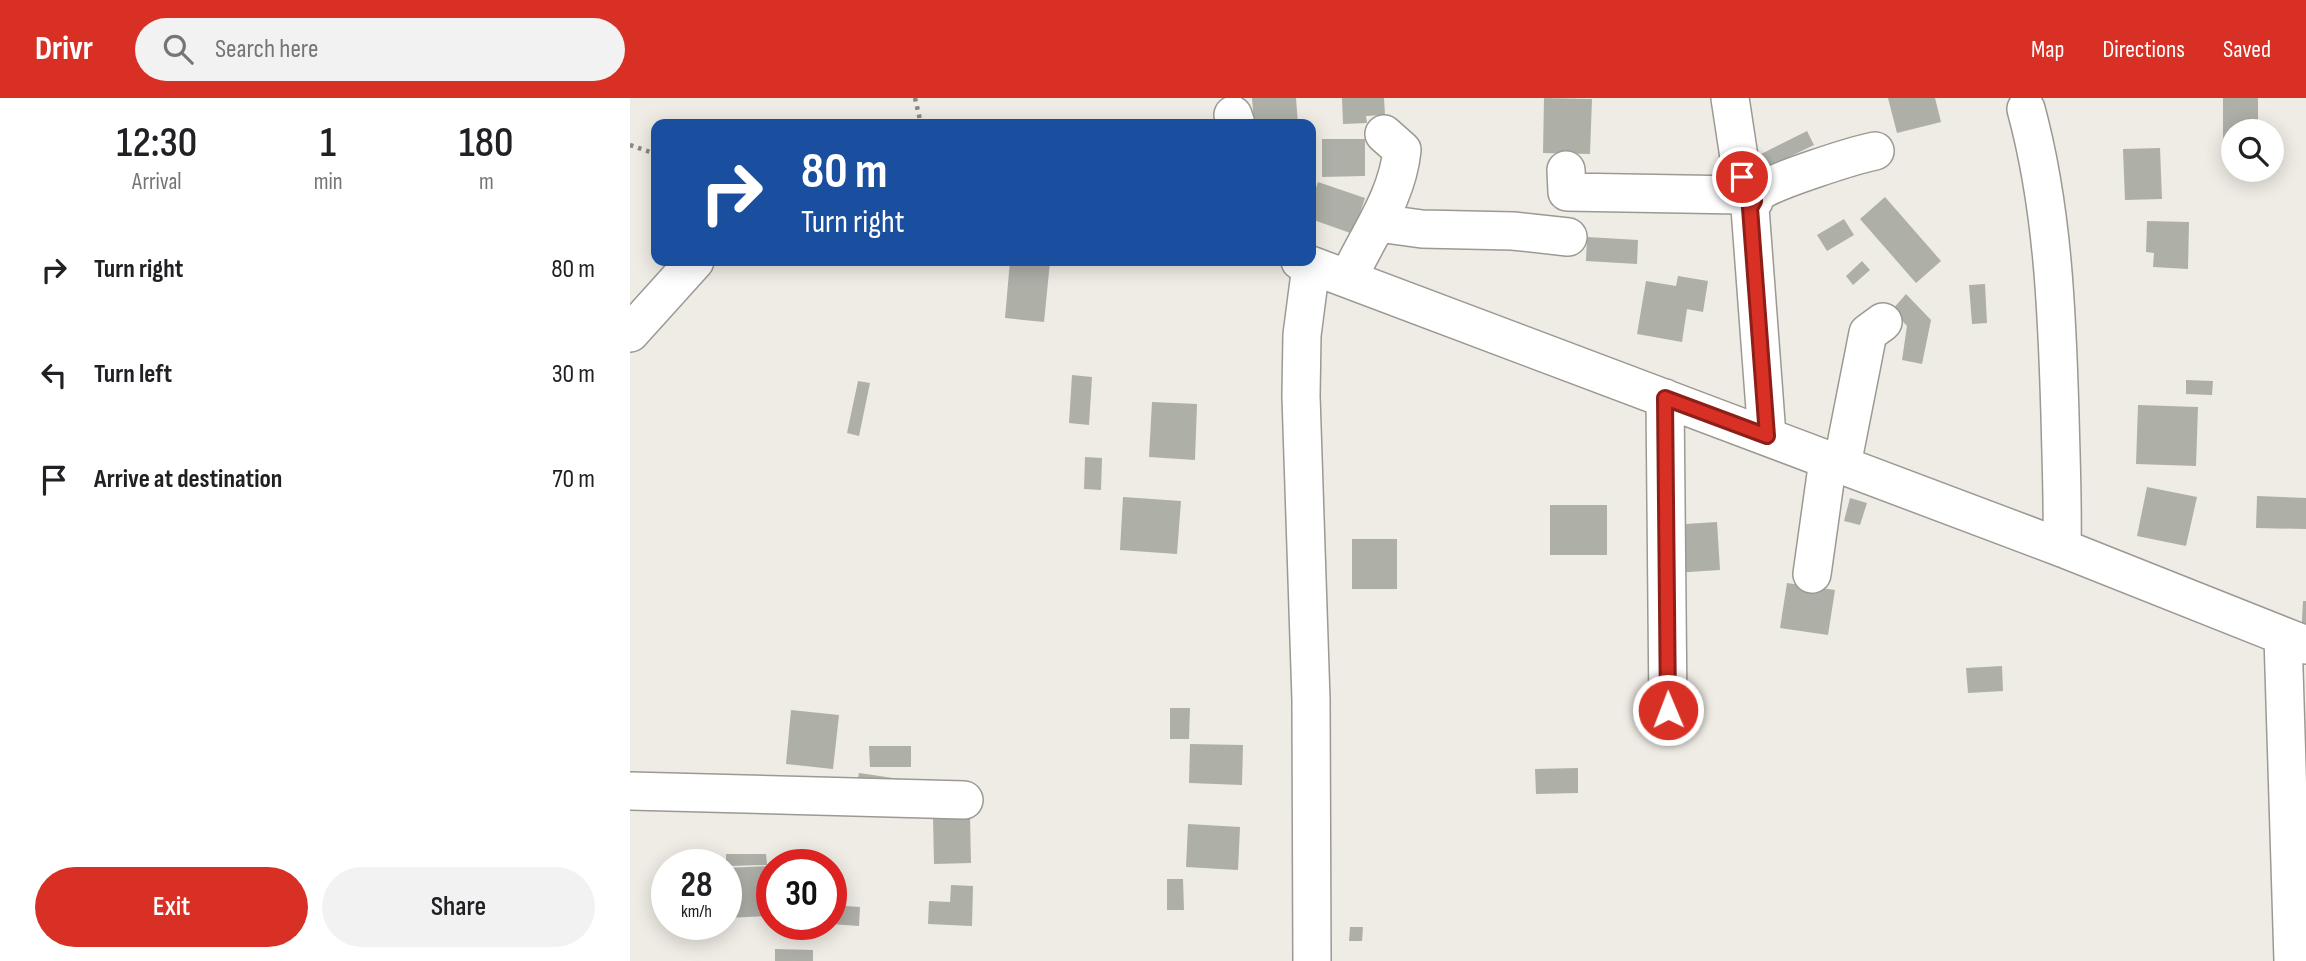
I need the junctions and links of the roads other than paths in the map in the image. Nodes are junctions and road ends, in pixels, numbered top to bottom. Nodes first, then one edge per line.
1 (1730, 98) edge
2 (2026, 109) dead end
3 (1384, 134) dead end
4 (1875, 151) dead end
5 (1566, 170) dead end
6 (1754, 201) junction
7 (1378, 223) junction
8 (1568, 237) dead end
9 (690, 266) edge
10 (1305, 266) edge
11 (1313, 266) edge
12 (1348, 279) junction
13 (1883, 322) dead end
14 (630, 333) edge
15 (1665, 398) junction
16 (1767, 436) junction
17 (1835, 462) junction
18 (2062, 548) junction
19 (1812, 574) dead end
20 (2294, 641) edge
21 (1668, 710) dead end
22 (630, 791) edge
23 (964, 800) dead end
24 (1312, 961) edge
25 (2294, 961) edge

1 - 6 street
2 - 18 street
3 - 7 street
4 - 6 street
5 - 6 street
6 - 16 street
7 - 8 street
7 - 12 street
9 - 14 street
10 - 24 street
11 - 12 street
12 - 15 street
13 - 17 street
15 - 16 street
15 - 21 street
16 - 17 street
17 - 18 street
17 - 19 street
18 - 20 street
20 - 25 street
22 - 23 street

